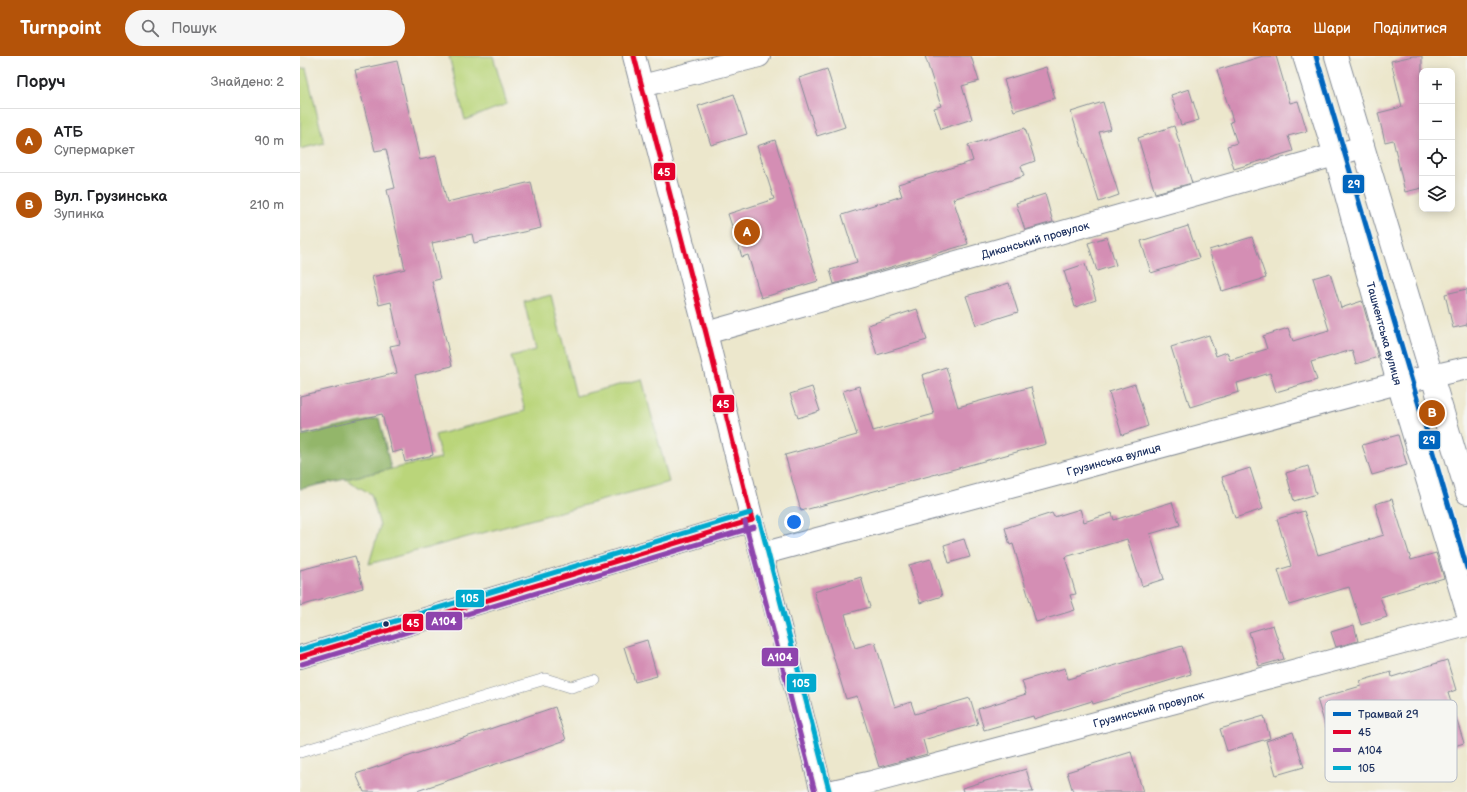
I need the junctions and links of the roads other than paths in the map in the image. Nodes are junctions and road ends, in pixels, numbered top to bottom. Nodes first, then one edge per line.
1 (634, 56) edge
2 (760, 56) edge
3 (1304, 56) edge
4 (1336, 56) edge
5 (642, 86) junction
6 (1363, 147) junction
7 (1335, 155) junction
8 (706, 333) junction
9 (1467, 368) edge
10 (1432, 376) junction
11 (1398, 382) junction
12 (1467, 493) edge
13 (752, 520) junction
14 (761, 554) junction
15 (1467, 611) edge
16 (1467, 625) edge
17 (300, 657) edge
18 (595, 680) dead end
19 (300, 752) edge
20 (822, 792) edge
21 (829, 792) edge

1 - 5 street
2 - 5 street
3 - 7 street, Ташкентська вулиця
4 - 6 street
5 - 8 street
6 - 7 street, Диканський провулок
6 - 10 street
7 - 8 street, Диканський провулок
7 - 11 street, Ташкентська вулиця
8 - 13 street
9 - 10 street, Грузинська вулиця
10 - 11 street, Грузинська вулиця
10 - 12 street
11 - 14 street, Грузинська вулиця
11 - 15 street, Ташкентська вулиця
13 - 14 street
13 - 17 street
14 - 20 street
16 - 21 street, Грузинський провулок
18 - 19 lane

